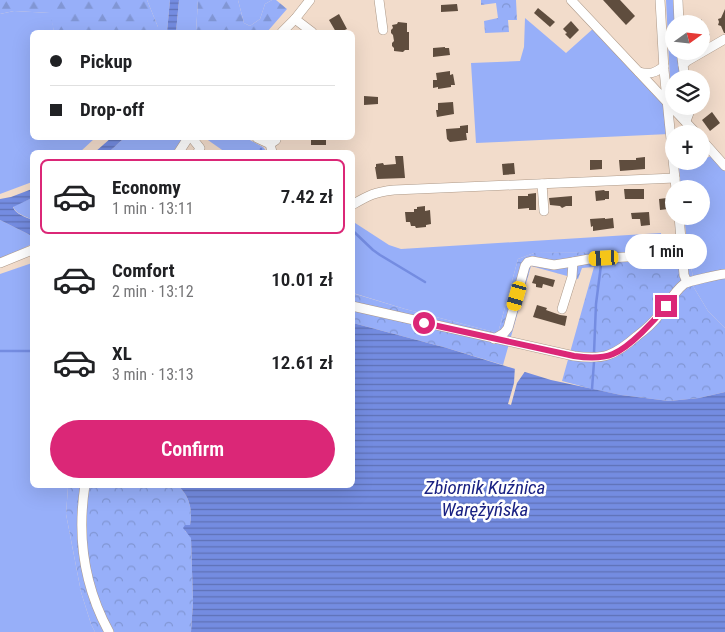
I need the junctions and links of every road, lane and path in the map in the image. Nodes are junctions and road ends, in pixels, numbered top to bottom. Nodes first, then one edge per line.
1 (310, 0) edge
2 (380, 0) edge
3 (571, 0) edge
4 (660, 0) edge
5 (678, 0) edge
6 (679, 15) edge
7 (295, 19) junction
8 (284, 30) edge
9 (309, 30) edge
10 (383, 30) dead end
11 (725, 39) edge
12 (682, 60) edge
13 (683, 65) junction
14 (664, 66) junction
15 (684, 70) edge
16 (639, 72) junction
17 (665, 78) edge
18 (665, 100) edge
19 (668, 115) edge
20 (680, 115) edge
21 (688, 115) edge
22 (686, 121) junction
23 (689, 125) edge
24 (188, 140) edge
25 (192, 140) edge
26 (710, 149) edge
27 (181, 150) edge
28 (199, 150) edge
29 (725, 166) edge
30 (675, 178) joint
31 (542, 184) junction
32 (355, 203) edge
33 (544, 211) dead end
34 (679, 225) edge
35 (30, 251) edge
36 (682, 254) junction
37 (573, 262) junction
38 (0, 263) edge
39 (725, 274) edge
40 (687, 282) junction
41 (355, 307) edge
42 (562, 309) dead end
43 (494, 339) junction
44 (85, 488) edge
45 (109, 632) edge

1 - 7 street
2 - 10 street
3 - 16 street
4 - 14 street
5 - 6 street
7 - 8 street
7 - 9 street
11 - 13 street
12 - 13 street
13 - 15 street
14 - 16 street
14 - 17 street
16 - 18 street
19 - 30 street
20 - 22 street
21 - 22 street
22 - 23 street
24 - 27 street
25 - 28 street
26 - 29 street
30 - 31 street
31 - 32 street
31 - 33 street
34 - 36 street
35 - 38 street
36 - 37 street
36 - 40 street
37 - 42 street
37 - 43 street
39 - 40 street
40 - 43 street
41 - 43 street
44 - 45 street

